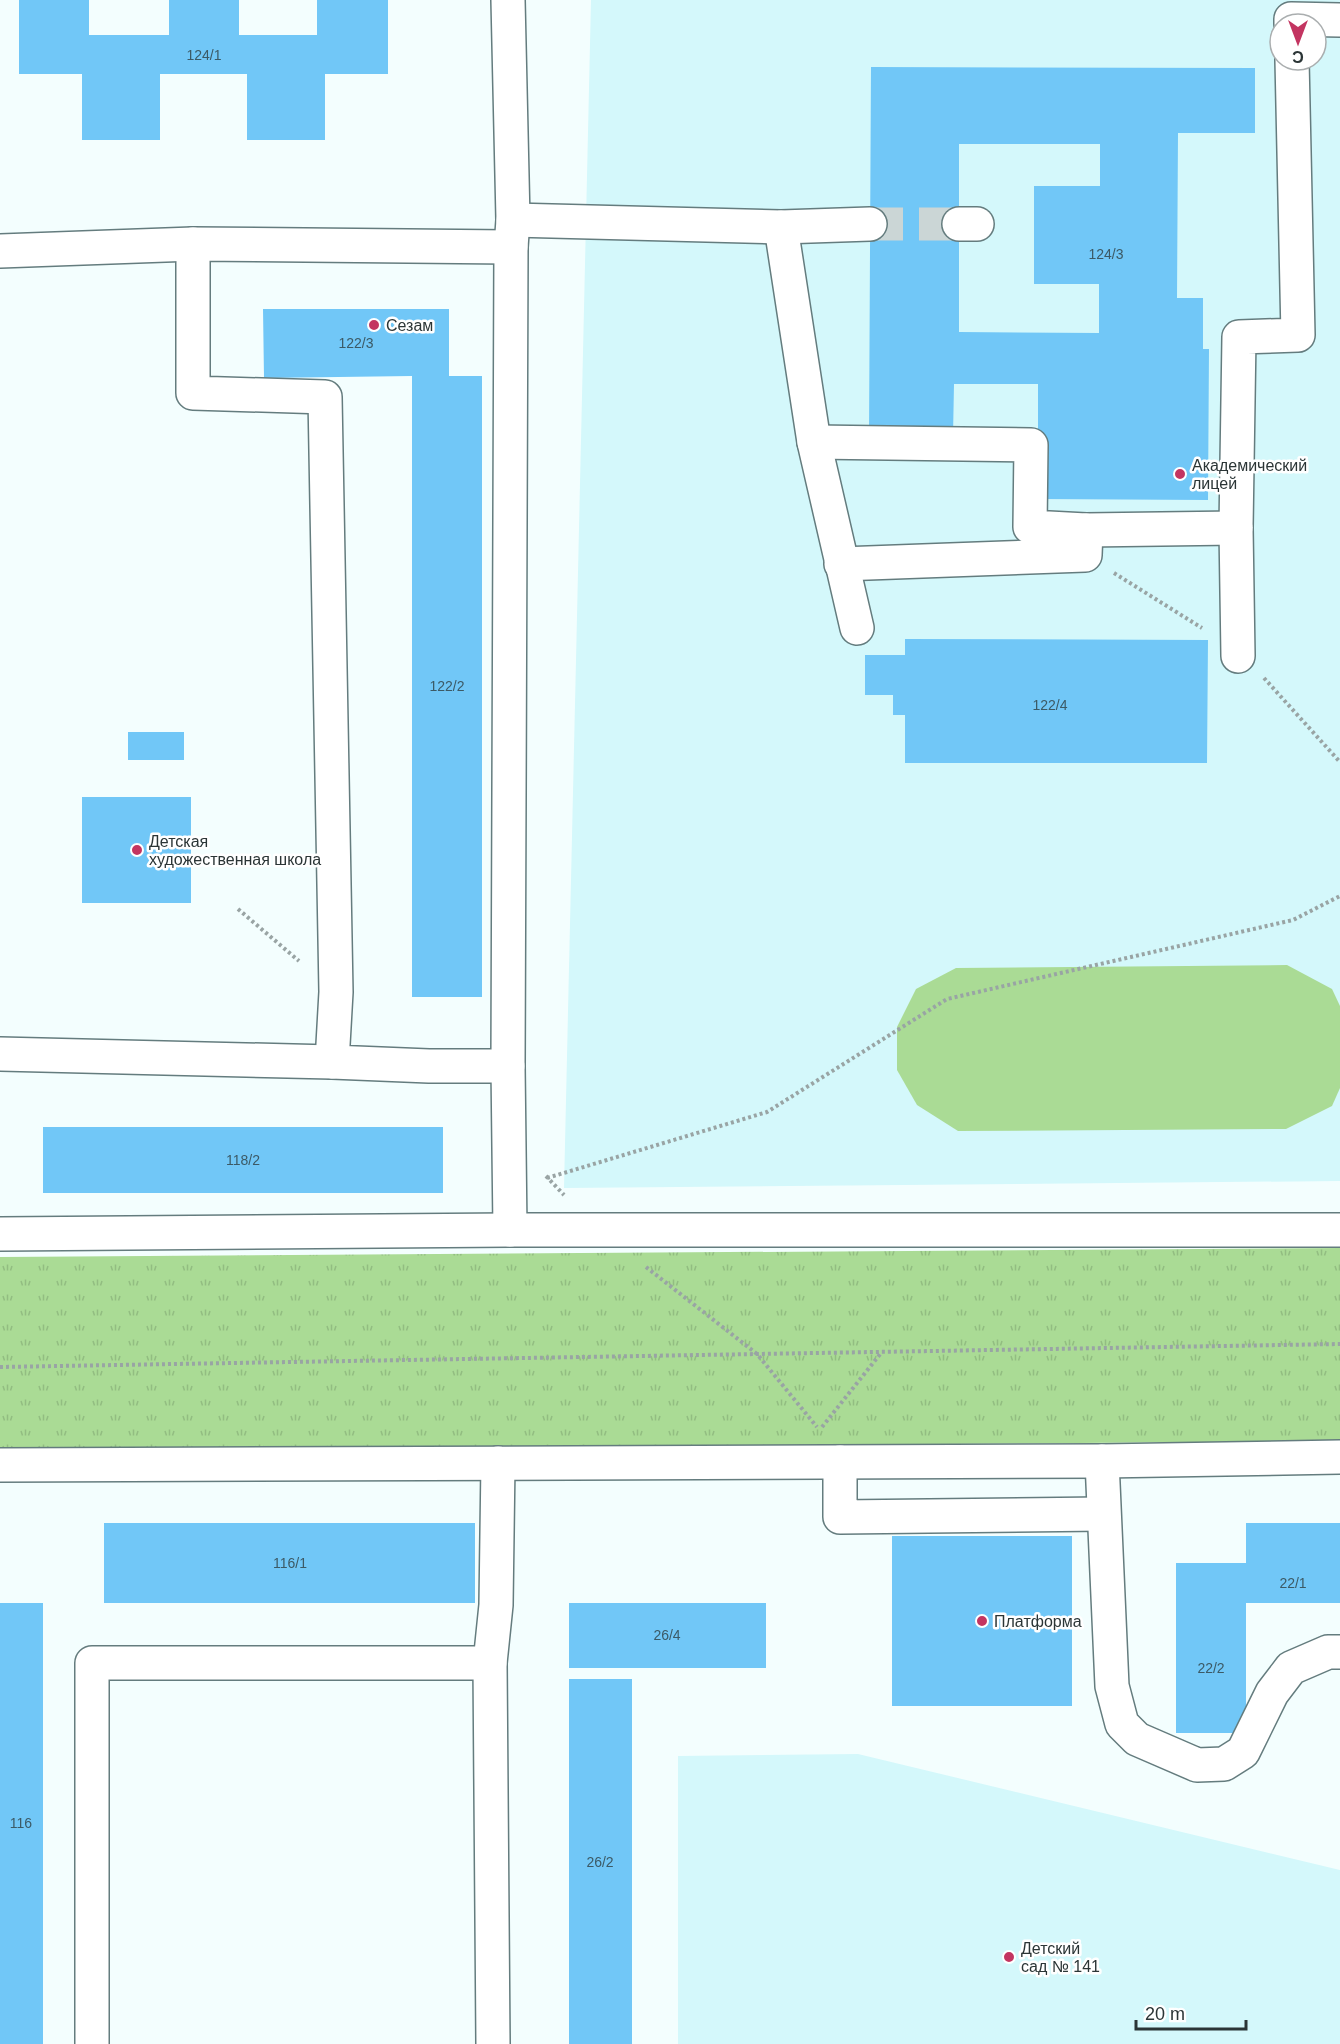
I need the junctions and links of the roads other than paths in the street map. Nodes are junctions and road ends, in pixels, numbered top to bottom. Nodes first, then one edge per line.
1 (508, 0) edge
2 (1292, 72) edge
3 (870, 224) tunnel mouth
4 (781, 227) junction
5 (512, 234) junction
6 (193, 244) junction
7 (0, 251) edge
8 (814, 442) junction
9 (1236, 528) junction
10 (1086, 530) junction
11 (841, 564) junction
12 (857, 628) dead end
13 (1238, 656) dead end
14 (0, 1054) edge
15 (332, 1062) junction
16 (508, 1066) junction
17 (510, 1230) junction
18 (1340, 1230) edge
19 (0, 1234) edge
20 (1340, 1457) edge
21 (1102, 1461) junction
22 (840, 1462) junction
23 (498, 1463) junction
24 (0, 1465) edge
25 (1103, 1514) junction
26 (1340, 1652) edge
27 (490, 1663) junction
28 (92, 2044) edge
29 (493, 2044) edge

1 - 5 lane
2 - 9 lane
3 - 4 lane
4 - 5 lane
4 - 8 lane
5 - 6 lane
5 - 16 lane
6 - 7 lane
6 - 15 lane
8 - 10 lane
8 - 11 lane
9 - 10 lane
9 - 13 lane
10 - 11 lane
11 - 12 lane
14 - 15 lane
15 - 16 lane
16 - 17 lane
17 - 18 lane
17 - 19 lane
20 - 21 lane
21 - 22 lane
21 - 25 lane
22 - 23 lane
22 - 25 lane
23 - 24 lane
23 - 27 lane
25 - 26 lane
27 - 28 lane
27 - 29 lane

